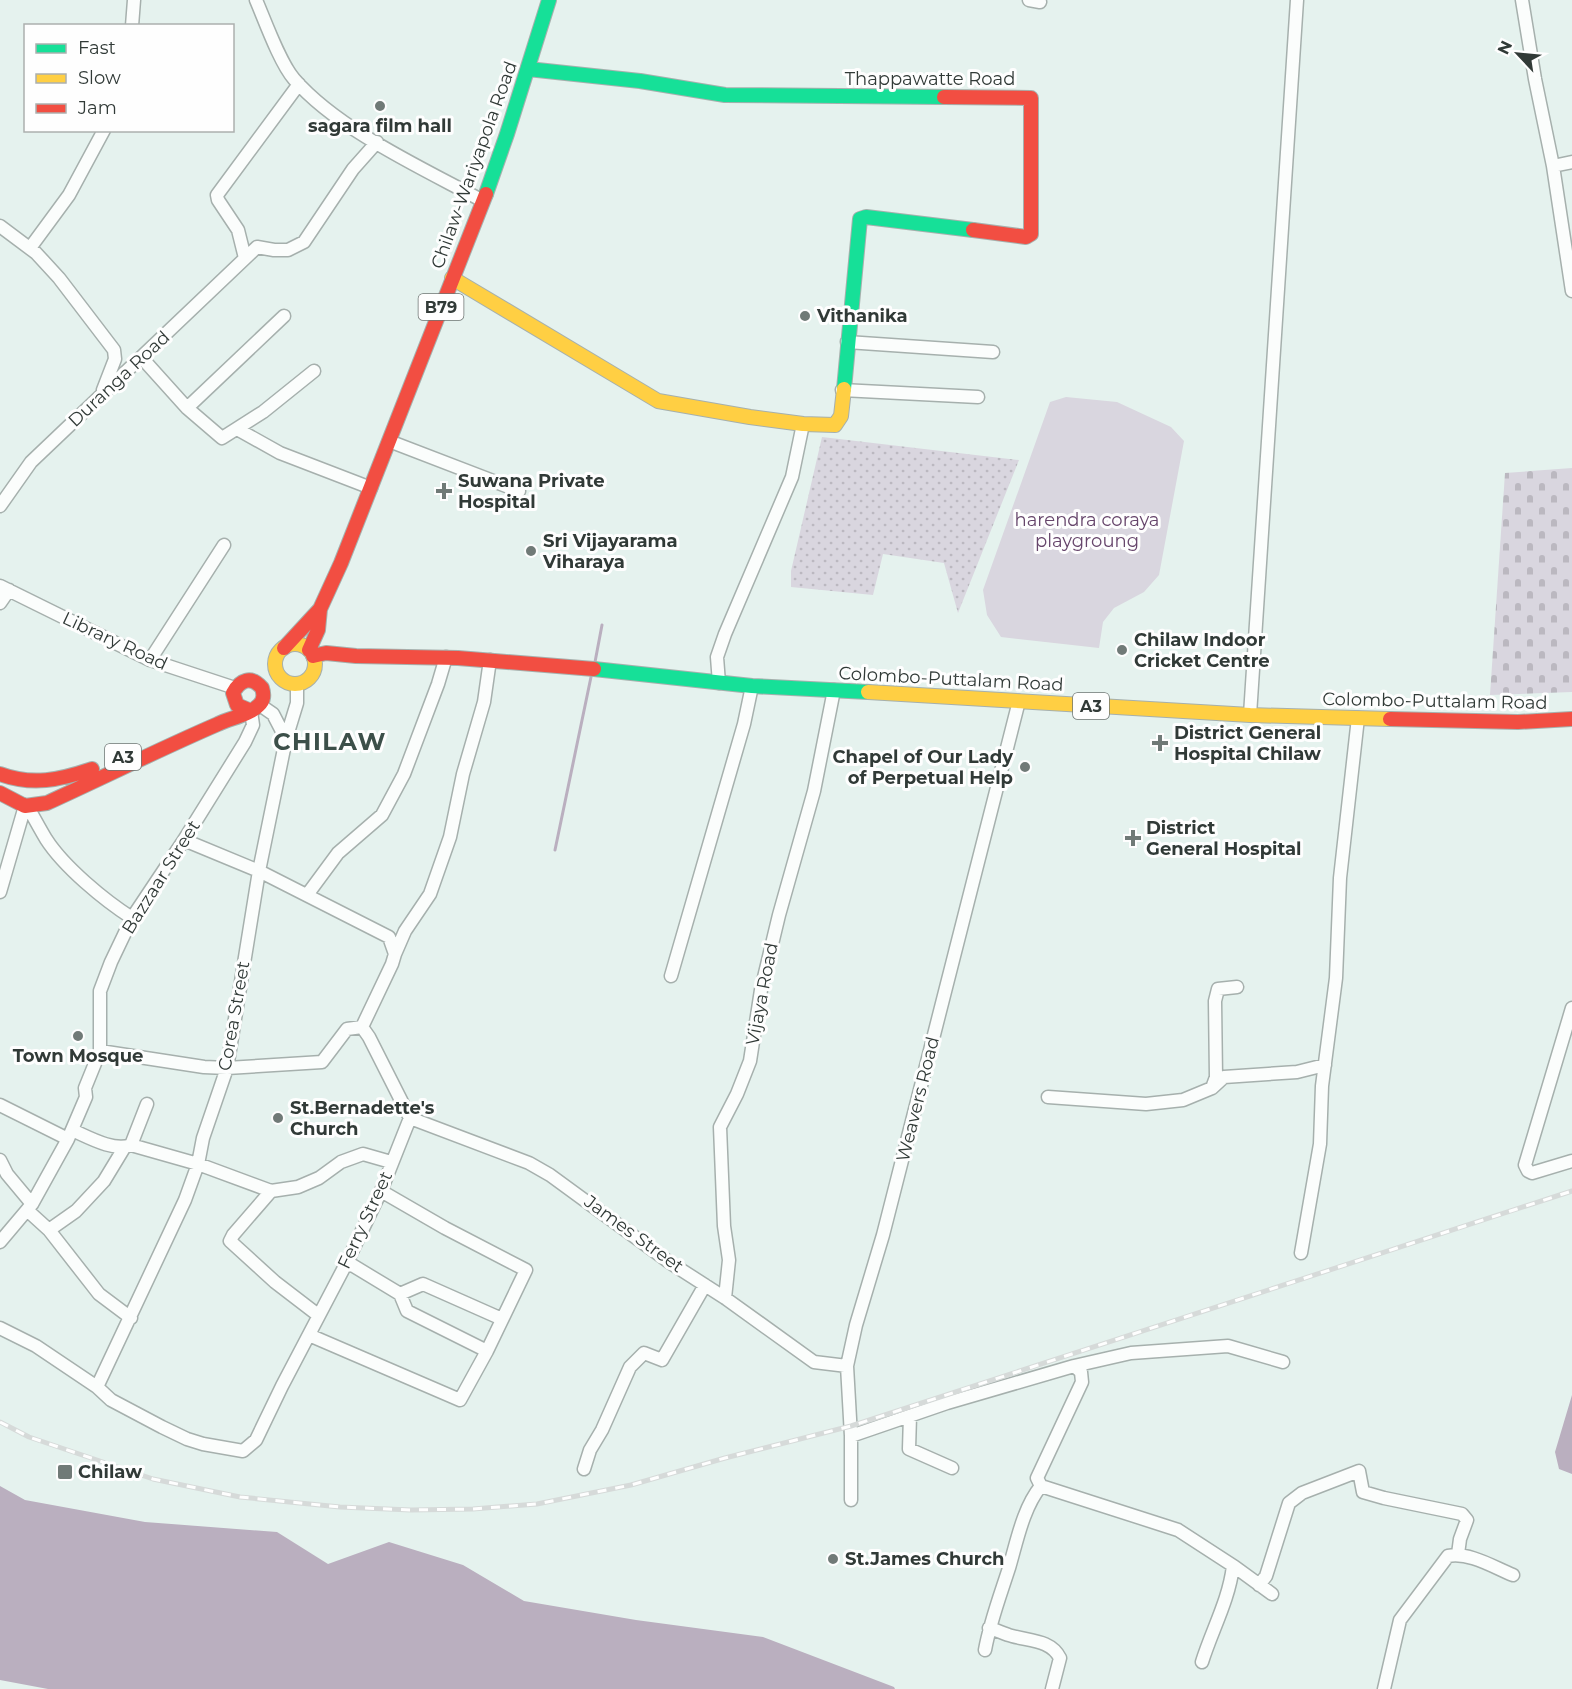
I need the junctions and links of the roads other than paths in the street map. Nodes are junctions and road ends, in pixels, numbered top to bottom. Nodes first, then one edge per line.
1 (134, 0) edge
2 (256, 0) edge
3 (549, 0) edge
4 (1297, 0) edge
5 (1522, 0) edge
6 (132, 24) edge
7 (528, 69) junction
8 (299, 84) junction
9 (103, 132) edge
10 (377, 142) junction
11 (1572, 162) edge
12 (1553, 166) junction
13 (483, 201) junction
14 (0, 226) edge
15 (1569, 245) edge
16 (30, 248) junction
17 (245, 258) junction
18 (452, 278) junction
19 (1572, 291) edge
20 (284, 316) dead end
21 (847, 342) junction
22 (993, 352) dead end
23 (142, 358) junction
24 (314, 371) dead end
25 (842, 390) junction
26 (978, 397) dead end
27 (99, 398) junction
28 (188, 408) junction
29 (803, 424) junction
30 (237, 429) junction
31 (389, 441) junction
32 (371, 488) junction
33 (519, 491) dead end
34 (0, 506) edge
35 (224, 545) dead end
36 (4, 588) edge
37 (0, 603) edge
38 (320, 609) junction
39 (284, 648) junction
40 (311, 653) junction
41 (401, 657) junction
42 (446, 657) junction
43 (150, 660) junction
44 (276, 660) junction
45 (490, 660) junction
46 (313, 673) junction
47 (247, 679) junction
48 (718, 683) junction
49 (297, 684) junction
50 (752, 686) junction
51 (834, 690) junction
52 (231, 694) junction
53 (1019, 701) junction
54 (255, 708) junction
55 (207, 714) dead end
56 (1250, 715) junction
57 (1358, 718) junction
58 (1572, 719) edge
59 (286, 739) junction
60 (0, 774) edge
61 (28, 783) junction
62 (0, 793) edge
63 (24, 806) junction
64 (184, 840) junction
65 (259, 871) junction
66 (0, 892) edge
67 (307, 895) junction
68 (132, 918) junction
69 (395, 954) junction
70 (671, 976) dead end
71 (1238, 987) dead end
72 (1572, 1008) edge
73 (362, 1027) junction
74 (100, 1051) junction
75 (1324, 1065) junction
76 (227, 1068) junction
77 (1212, 1088) junction
78 (1048, 1097) dead end
79 (147, 1104) dead end
80 (0, 1105) edge
81 (410, 1118) junction
82 (70, 1135) junction
83 (128, 1146) junction
84 (0, 1161) edge
85 (1572, 1161) edge
86 (391, 1162) junction
87 (198, 1164) junction
88 (271, 1191) junction
89 (381, 1191) junction
90 (29, 1207) junction
91 (49, 1230) junction
92 (0, 1242) edge
93 (1300, 1253) dead end
94 (347, 1262) junction
95 (705, 1285) junction
96 (400, 1294) junction
97 (725, 1298) junction
98 (318, 1315) junction
99 (131, 1318) junction
100 (502, 1319) junction
101 (0, 1328) edge
102 (309, 1335) junction
103 (487, 1351) junction
104 (1283, 1362) dead end
105 (847, 1366) junction
106 (1074, 1366) junction
107 (97, 1387) junction
108 (910, 1416) junction
109 (851, 1436) junction
110 (952, 1468) dead end
111 (584, 1469) dead end
112 (1041, 1486) junction
113 (851, 1500) dead end
114 (1458, 1554) junction
115 (1233, 1566) junction
116 (1513, 1575) dead end
117 (1259, 1585) junction
118 (1272, 1594) dead end
119 (989, 1628) junction
120 (985, 1650) dead end
121 (1202, 1662) dead end
122 (1052, 1689) edge
123 (1384, 1689) edge

1 - 6 street
2 - 8 street
3 - 7 main road, Chilaw-Wariyapola Road / B79
4 - 56 street
5 - 12 street
7 - 13 main road, Chilaw-Wariyapola Road / B79
7 - 21 main road, Thappawatte Road
8 - 10 street
8 - 17 street
9 - 16 street
10 - 13 street
10 - 17 street
11 - 12 street
12 - 15 street
13 - 18 main road, Chilaw-Wariyapola Road / B79
14 - 16 street
15 - 19 street
16 - 27 street
17 - 23 street, Duranga Road
18 - 29 main road, Thappawatte Road
18 - 31 main road, Chilaw-Wariyapola Road / B79
20 - 28 street
21 - 22 street
21 - 25 main road, Thappawatte Road
23 - 27 street, Duranga Road
23 - 28 street
24 - 30 street
25 - 26 street
25 - 29 main road, Thappawatte Road
27 - 34 street, Duranga Road
28 - 30 street
29 - 48 street
30 - 32 street
31 - 32 main road, Chilaw-Wariyapola Road / B79
31 - 33 street
32 - 38 main road, Chilaw-Wariyapola Road / B79
35 - 43 street
36 - 37 street
36 - 43 street, Library Road
38 - 39 main road, B79
38 - 40 main road, B79
39 - 40 main road
39 - 44 main road
40 - 41 main road, Colombo-Puttalam Road / A3
40 - 46 main road
41 - 42 main road, Colombo-Puttalam Road / A3
41 - 46 main road, Colombo-Puttalam Road / A3
42 - 45 main road, Colombo-Puttalam Road / A3
42 - 67 street
43 - 52 street, Library Road
44 - 47 main road
44 - 49 main road
45 - 48 main road, Colombo-Puttalam Road / A3
45 - 69 street
46 - 49 main road
47 - 52 main road
47 - 54 main road
48 - 50 main road, Colombo-Puttalam Road / A3
49 - 59 street, Corea Street
50 - 51 main road, Colombo-Puttalam Road / A3
50 - 70 street
51 - 53 main road, Colombo-Puttalam Road / A3
51 - 97 street, Vijaya Road
52 - 54 main road
53 - 56 main road, Colombo-Puttalam Road / A3
53 - 105 street, Weavers Road
54 - 59 street
54 - 63 main road, A3
54 - 64 street, Bazzaar Street
55 - 61 main road, A3
56 - 57 main road, Colombo-Puttalam Road / A3
57 - 58 main road, Colombo-Puttalam Road / A3
57 - 75 street
59 - 65 street, Corea Street
60 - 61 main road, A3
61 - 63 main road
61 - 63 main road
62 - 63 main road
63 - 66 street
63 - 68 street
64 - 65 street
64 - 68 street, Bazzaar Street
65 - 67 street
65 - 76 street, Corea Street
67 - 69 street
68 - 74 street, Bazzaar Street
69 - 73 street
71 - 77 street
72 - 85 street
73 - 76 street
73 - 81 street
74 - 76 street
74 - 82 street, Bazzaar Street
75 - 77 street
75 - 93 street
76 - 87 street, Corea Street
77 - 78 street
79 - 83 street
80 - 82 street
81 - 86 street, Ferry Street
81 - 95 street, James Street
82 - 83 street
82 - 90 street, Bazzaar Street
83 - 87 street
83 - 91 street
84 - 90 street
86 - 88 street
86 - 89 street, Ferry Street
87 - 88 street
87 - 99 street, Corea Street
88 - 98 street
89 - 94 street, Ferry Street
89 - 100 street
90 - 91 street
90 - 92 street, Bazzaar Street
91 - 99 street
94 - 96 street
94 - 98 street, Ferry Street
95 - 97 street, James Street
95 - 111 street
96 - 100 street
96 - 103 street
97 - 105 street, James Street
98 - 102 street, Ferry Street
99 - 107 street, Corea Street
100 - 103 street
101 - 107 street, Ferry Street
102 - 103 street
102 - 107 street, Ferry Street
104 - 106 street
105 - 109 street, Weavers Road
106 - 108 street
106 - 112 street
108 - 109 street
108 - 110 street
109 - 113 street, Weavers Road
112 - 115 street
112 - 119 street
114 - 116 street
114 - 117 street
114 - 123 street
115 - 117 street
115 - 121 street
117 - 118 street
119 - 120 street
119 - 122 street

